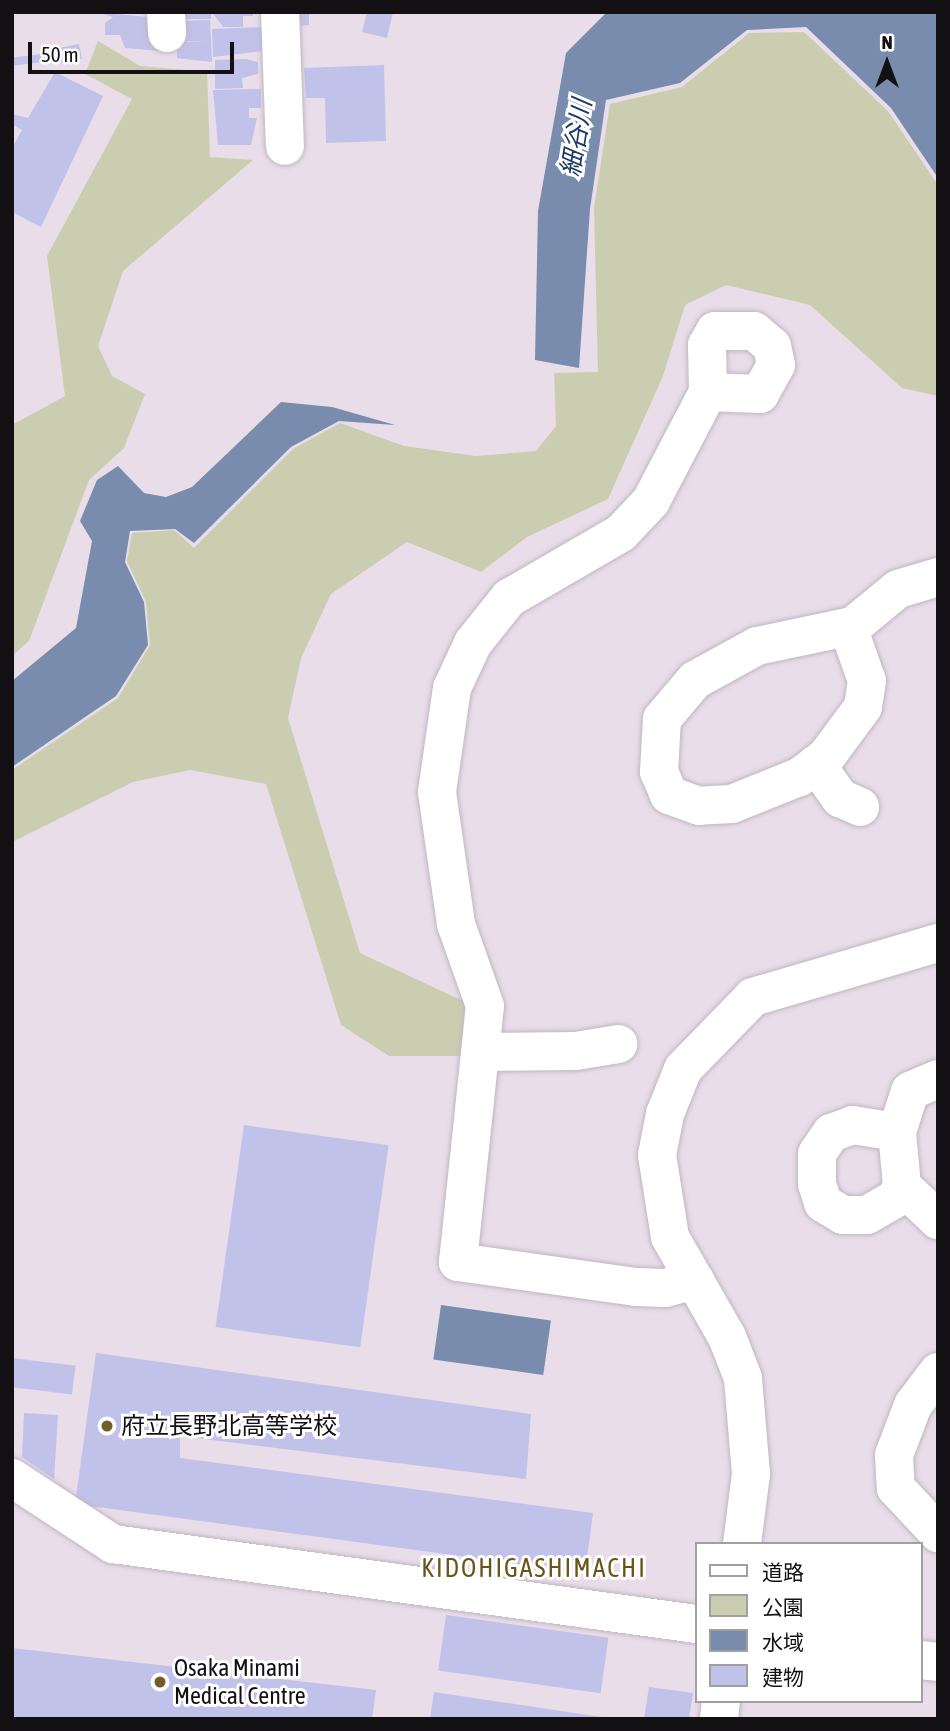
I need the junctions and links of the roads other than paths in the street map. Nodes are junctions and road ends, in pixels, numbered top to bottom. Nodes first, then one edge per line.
1 (280, 12) edge
2 (285, 146) dead end
3 (708, 392) dead end
4 (938, 577) edge
5 (848, 627) junction
6 (816, 764) junction
7 (860, 807) dead end
8 (938, 943) edge
9 (618, 1044) dead end
10 (482, 1052) junction
11 (938, 1079) edge
12 (897, 1132) junction
13 (902, 1185) junction
14 (938, 1220) edge
15 (695, 1280) junction
16 (938, 1372) edge
17 (12, 1478) edge
18 (938, 1532) edge
19 (742, 1542) edge
20 (694, 1624) edge

1 - 2 street
3 - 10 street
4 - 5 street
5 - 6 street
5 - 6 street
6 - 7 street
8 - 15 street
9 - 10 street
10 - 15 street
11 - 12 street
12 - 13 street
12 - 13 street
13 - 14 street
15 - 19 street
16 - 18 street
17 - 20 street

